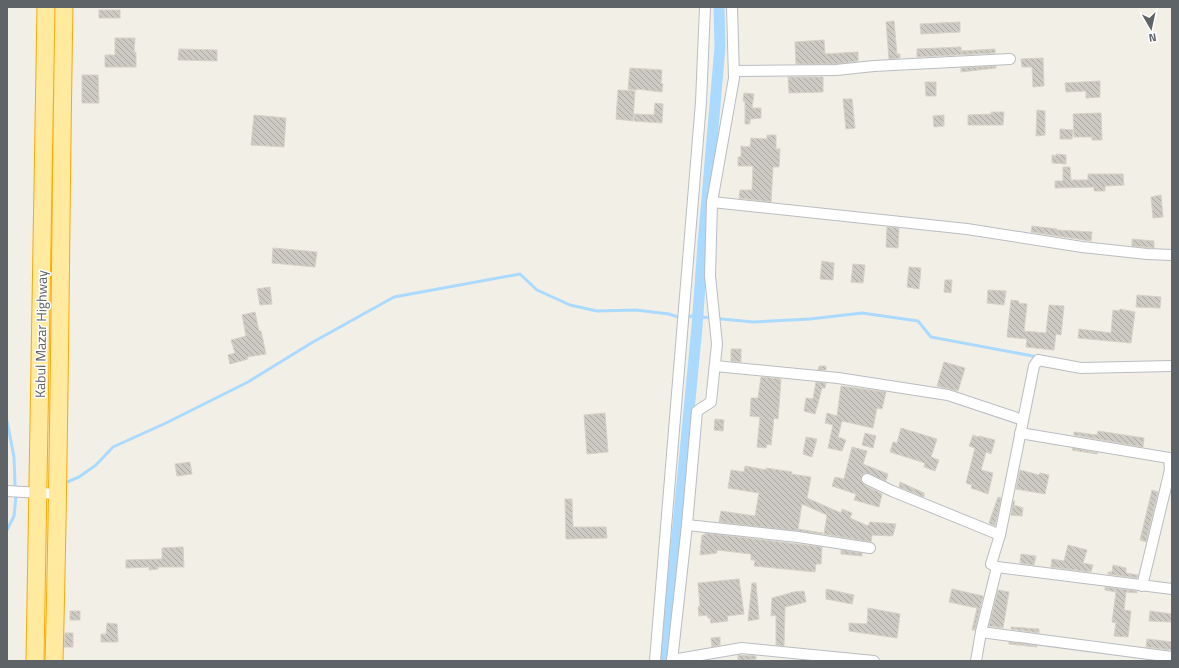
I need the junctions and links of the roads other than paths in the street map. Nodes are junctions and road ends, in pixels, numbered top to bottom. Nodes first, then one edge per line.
1 (46, 7) edge
2 (64, 7) edge
3 (705, 7) edge
4 (732, 7) edge
5 (1010, 59) dead end
6 (734, 71) junction
7 (712, 202) junction
8 (1172, 255) edge
9 (715, 366) junction
10 (1172, 366) edge
11 (1023, 420) junction
12 (1020, 433) junction
13 (867, 479) dead end
14 (7, 491) edge
15 (38, 492) junction
16 (58, 494) junction
17 (687, 525) junction
18 (1000, 534) junction
19 (870, 548) dead end
20 (998, 567) junction
21 (1142, 586) junction
22 (1172, 589) edge
23 (981, 632) junction
24 (1172, 657) edge
25 (35, 661) edge
26 (54, 661) edge
27 (656, 661) edge
28 (672, 661) edge
29 (874, 661) edge
30 (976, 661) edge

1 - 15 highway, Kabul Mazar Highway
2 - 16 highway, Kabul Mazar Highway
3 - 27 street
4 - 6 street
5 - 6 street
6 - 7 street
7 - 8 street
7 - 9 street
9 - 11 street
9 - 17 street
10 - 11 street
11 - 12 street
12 - 18 street
12 - 21 street
13 - 18 street
14 - 15 street
15 - 16 street
15 - 25 highway, Kabul Mazar Highway
16 - 26 highway, Kabul Mazar Highway
17 - 19 street
17 - 28 street
18 - 20 street
20 - 21 street
20 - 23 street
21 - 22 street
23 - 24 street
23 - 30 street
28 - 29 street

